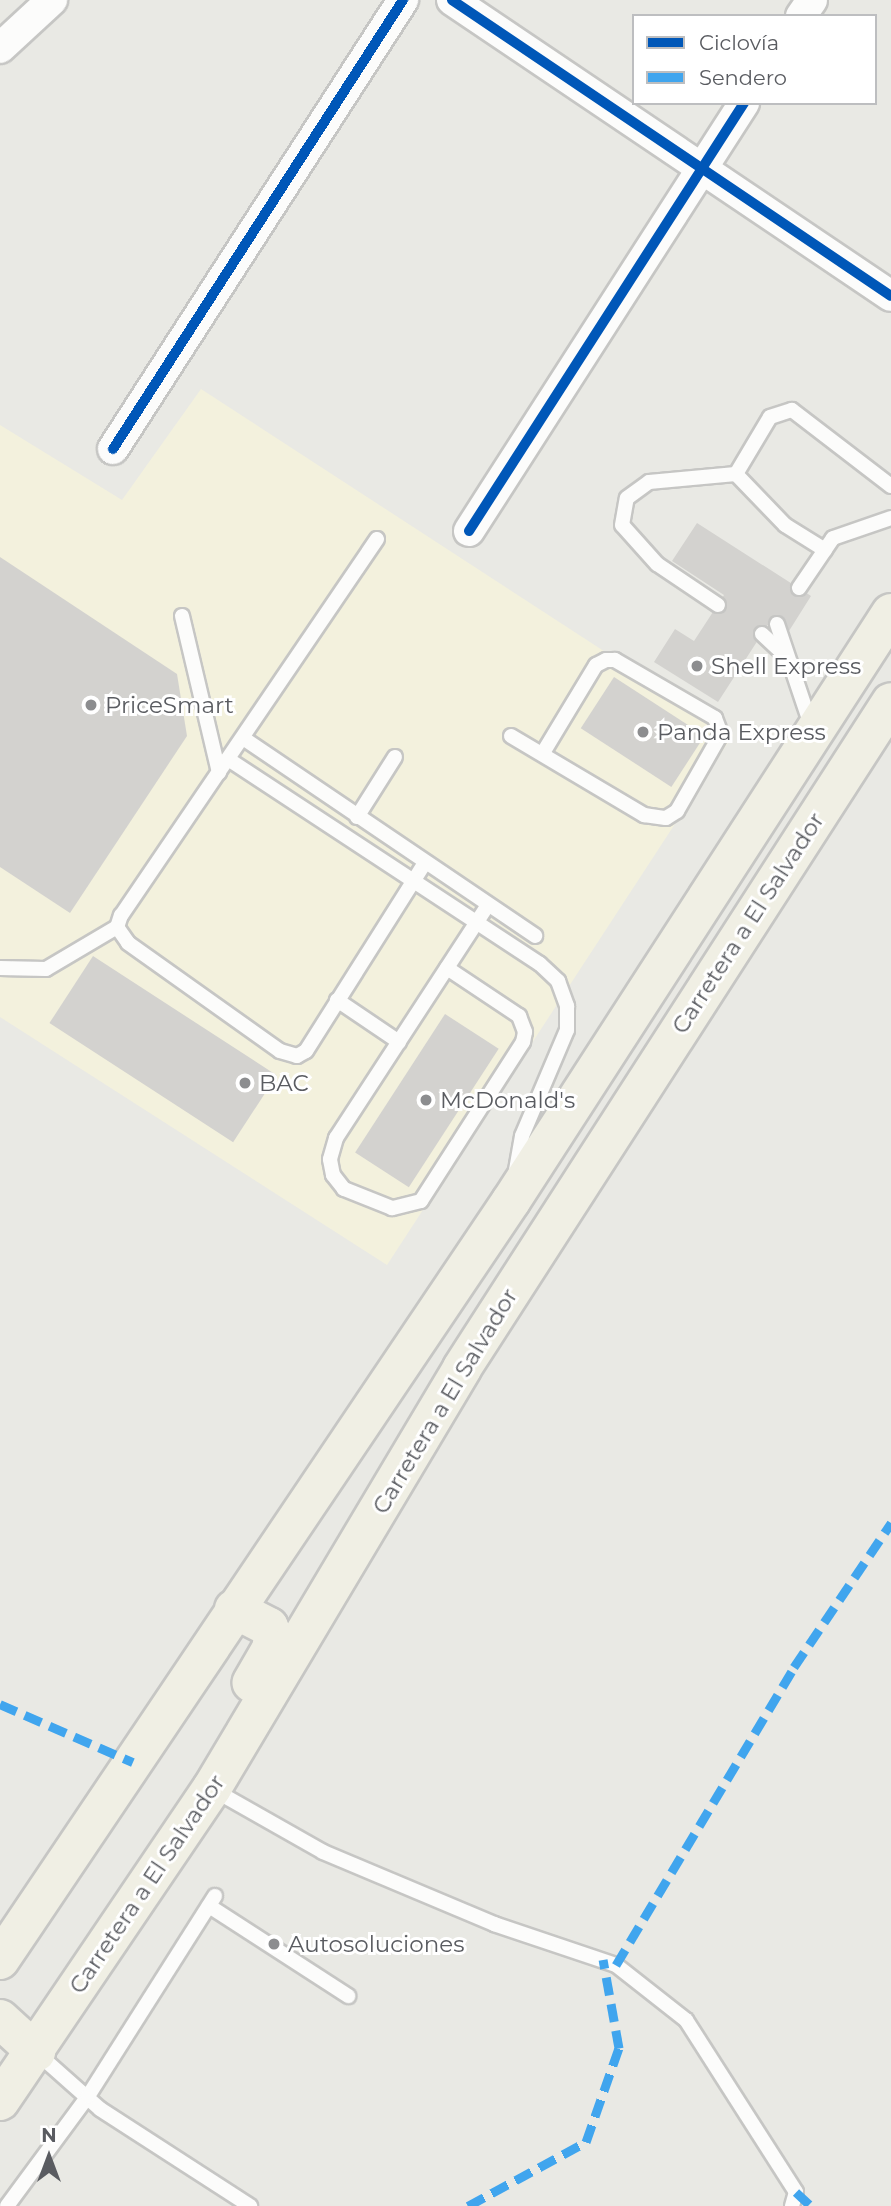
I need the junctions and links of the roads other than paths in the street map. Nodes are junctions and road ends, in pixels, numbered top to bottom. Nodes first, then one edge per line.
1 (52, 0) edge
2 (403, 0) edge
3 (452, 0) edge
4 (0, 48) edge
5 (743, 105) edge
6 (701, 168) junction
7 (891, 296) edge
8 (113, 449) dead end
9 (736, 474) junction
10 (891, 486) edge
11 (891, 518) edge
12 (469, 531) dead end
13 (377, 539) dead end
14 (825, 550) junction
15 (799, 588) dead end
16 (718, 606) dead end
17 (891, 613) edge
18 (181, 616) dead end
19 (777, 624) dead end
20 (762, 634) dead end
21 (789, 659) junction
22 (891, 702) edge
23 (814, 732) junction
24 (511, 736) dead end
25 (243, 738) junction
26 (543, 753) junction
27 (395, 757) dead end
28 (228, 759) junction
29 (219, 773) junction
30 (357, 817) junction
31 (425, 863) junction
32 (413, 881) junction
33 (487, 906) junction
34 (476, 923) junction
35 (117, 927) junction
36 (535, 936) dead end
37 (0, 968) edge
38 (447, 968) junction
39 (337, 1000) junction
40 (399, 1042) junction
41 (511, 1201) junction
42 (234, 1609) junction
43 (121, 1781) junction
44 (212, 1788) junction
45 (141, 1894) junction
46 (2, 1955) edge
47 (0, 1991) edge
48 (348, 1996) dead end
49 (0, 2019) edge
50 (36, 2052) junction
51 (88, 2096) junction
52 (0, 2101) edge
53 (7, 2206) edge
54 (250, 2206) edge
55 (792, 2206) edge

1 - 4 street
2 - 8 street
3 - 6 street
5 - 6 street
6 - 7 street
6 - 12 street
9 - 10 lane
9 - 14 lane
9 - 16 lane
11 - 14 lane
13 - 25 lane
14 - 15 lane
17 - 23 highway
18 - 29 lane
19 - 21 lane
20 - 21 lane
21 - 23 lane
22 - 44 highway, Carretera a El Salvador
23 - 41 highway
24 - 26 lane
25 - 28 lane
25 - 30 lane
26 - 26 lane
27 - 30 lane
28 - 29 lane
28 - 32 lane
29 - 35 lane
30 - 31 lane
31 - 32 lane
31 - 33 lane
32 - 34 lane
32 - 39 lane
33 - 34 lane
33 - 36 lane
34 - 38 lane
34 - 41 lane
35 - 37 lane
35 - 39 lane
38 - 40 lane
38 - 40 lane
39 - 40 lane
41 - 42 highway
42 - 43 highway
42 - 45 highway
43 - 46 highway
43 - 47 highway
44 - 45 highway, Carretera a El Salvador
44 - 55 lane
45 - 50 highway, Carretera a El Salvador
48 - 51 lane
49 - 50 highway
50 - 51 lane
50 - 52 highway, Carretera a El Salvador
51 - 53 lane
51 - 54 lane

